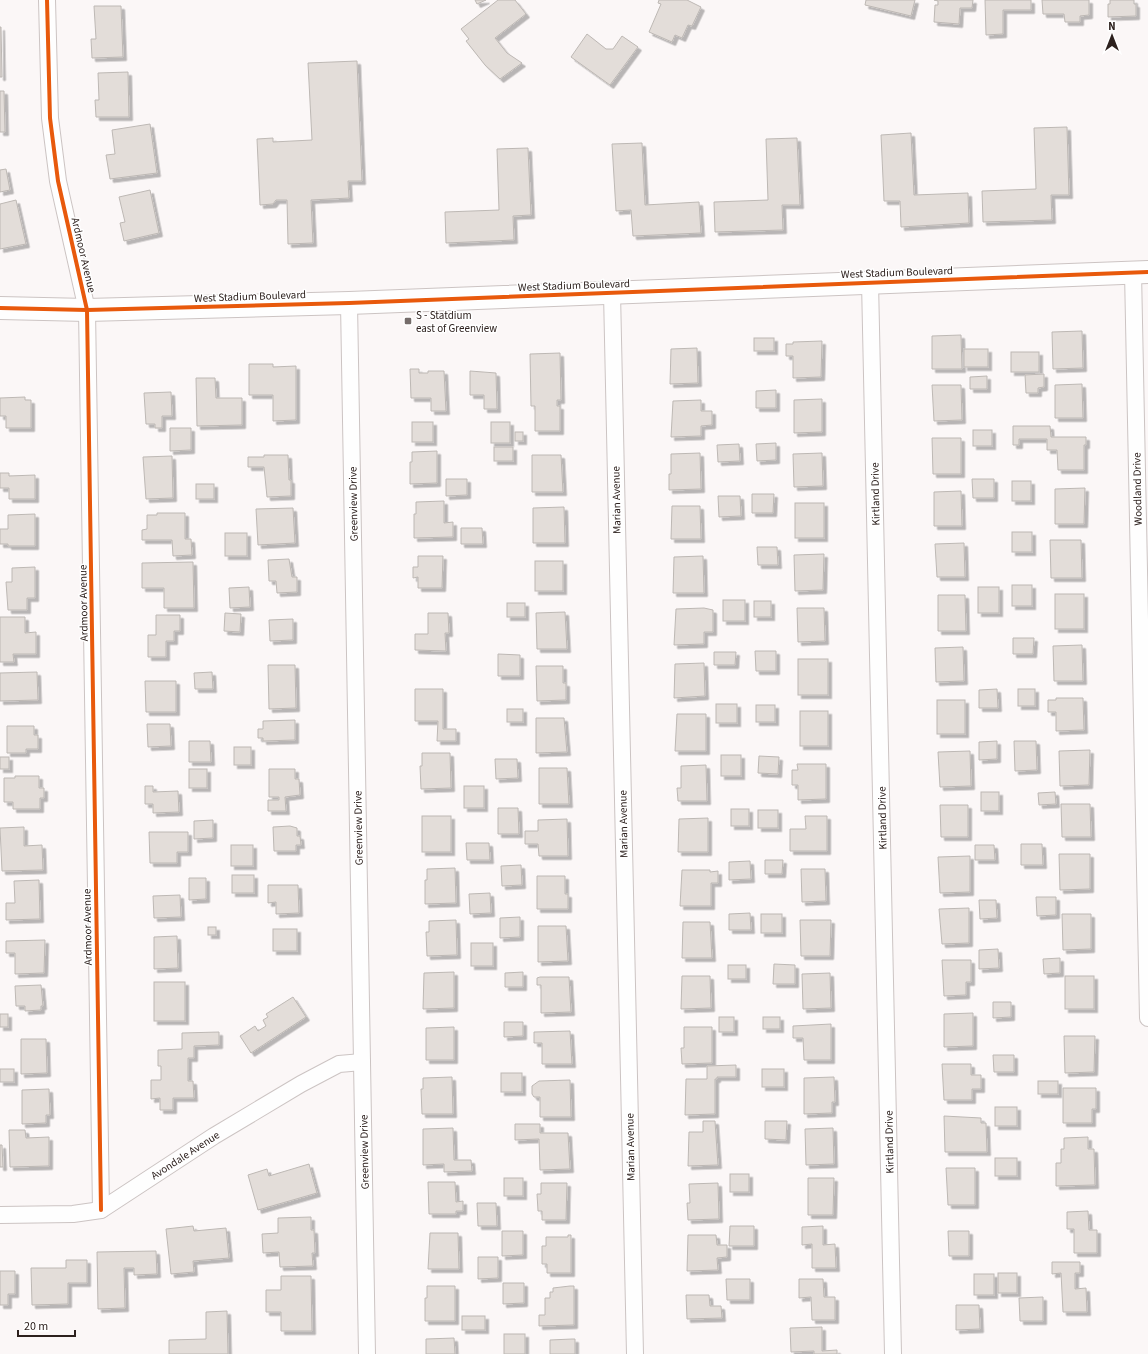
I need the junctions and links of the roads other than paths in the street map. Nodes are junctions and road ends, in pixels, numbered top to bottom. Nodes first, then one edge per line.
1 (47, 0) edge
2 (1140, 272) edge
3 (870, 282) junction
4 (612, 293) junction
5 (349, 303) junction
6 (0, 308) edge
7 (87, 310) junction
8 (1148, 1018) edge
9 (362, 1062) junction
10 (100, 1210) junction
11 (0, 1215) edge
12 (367, 1354) edge
13 (635, 1354) edge
14 (893, 1354) edge

1 - 7 street, Ardmoor Avenue
2 - 3 main road, West Stadium Boulevard
2 - 8 street, Woodland Drive
3 - 4 main road, West Stadium Boulevard
3 - 14 street, Kirtland Drive
4 - 5 main road, West Stadium Boulevard
4 - 13 street, Marian Avenue
5 - 7 main road, West Stadium Boulevard
5 - 9 street, Greenview Drive
6 - 7 main road, West Stadium Boulevard
7 - 10 street, Ardmoor Avenue
9 - 10 street, Avondale Avenue
9 - 12 street, Greenview Drive
10 - 11 street, Avondale Avenue

